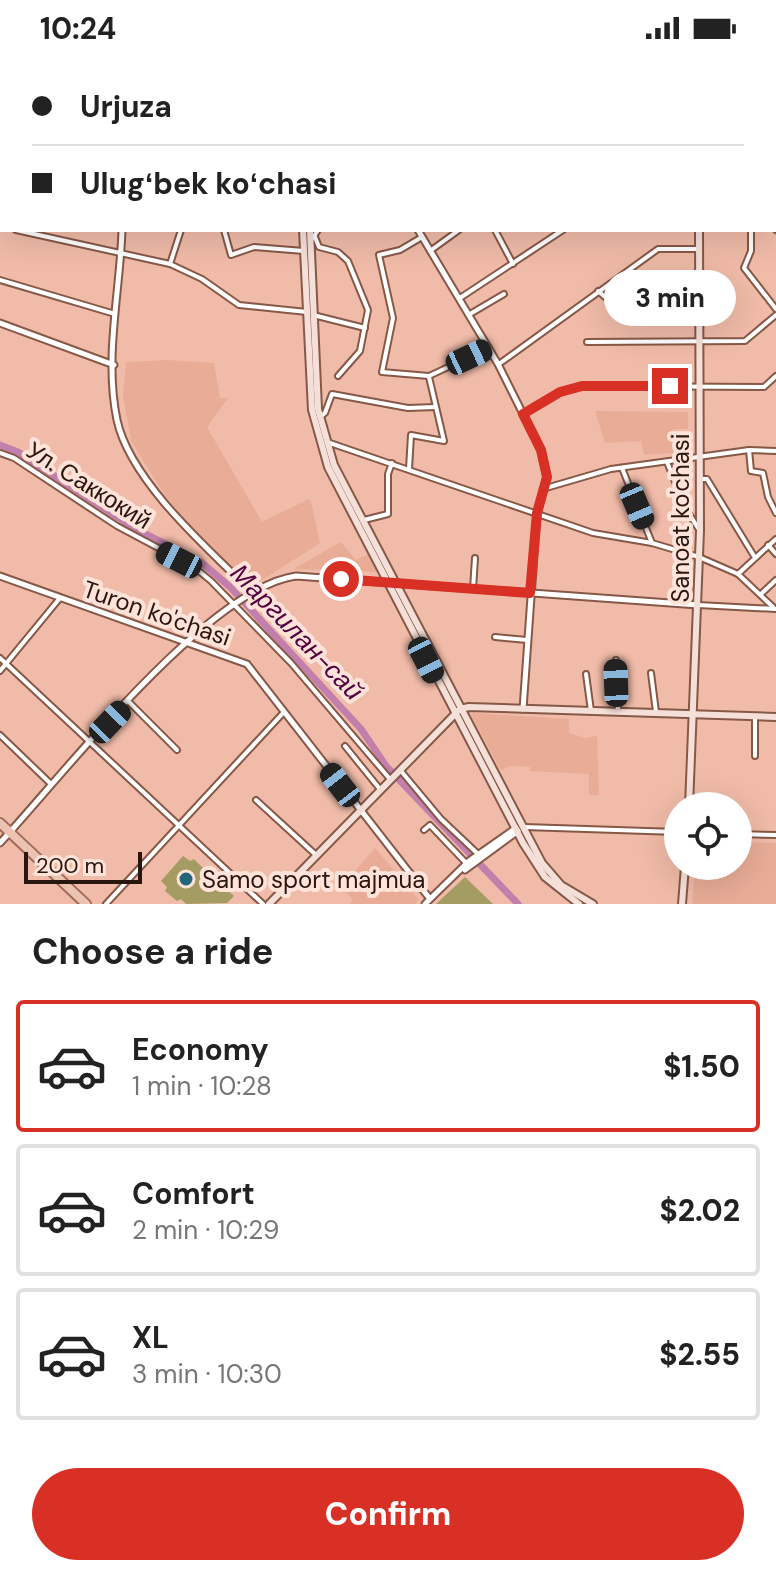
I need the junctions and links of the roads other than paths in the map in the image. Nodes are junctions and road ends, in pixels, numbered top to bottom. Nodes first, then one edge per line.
1 (25, 232) edge
2 (122, 232) edge
3 (180, 232) edge
4 (225, 232) edge
5 (303, 232) edge
6 (311, 232) edge
7 (317, 232) edge
8 (419, 232) edge
9 (456, 232) edge
10 (496, 232) edge
11 (559, 232) edge
12 (699, 232) edge
13 (751, 232) edge
14 (422, 237) junction
15 (313, 238) junction
16 (699, 249) junction
17 (304, 251) junction
18 (430, 251) junction
19 (121, 254) junction
20 (170, 264) junction
21 (513, 264) junction
22 (0, 280) edge
23 (598, 291) junction
24 (504, 294) dead end
25 (460, 298) junction
26 (699, 299) junction
27 (309, 301) junction
28 (776, 312) edge
29 (115, 314) junction
30 (310, 314) junction
31 (470, 314) junction
32 (0, 323) edge
33 (365, 328) junction
34 (587, 342) dead end
35 (699, 342) junction
36 (489, 348) junction
37 (498, 364) junction
38 (114, 365) junction
39 (338, 376) dead end
40 (429, 376) junction
41 (776, 376) edge
42 (699, 386) junction
43 (435, 407) junction
44 (523, 414) junction
45 (320, 417) junction
46 (325, 441) junction
47 (749, 450) junction
48 (776, 451) edge
49 (0, 453) edge
50 (699, 458) junction
51 (667, 462) junction
52 (392, 463) junction
53 (622, 468) junction
54 (409, 469) junction
55 (700, 479) junction
56 (546, 488) junction
57 (537, 513) junction
58 (776, 513) edge
59 (362, 521) junction
60 (700, 531) junction
61 (776, 539) edge
62 (652, 543) junction
63 (768, 545) junction
64 (776, 554) edge
65 (754, 556) junction
66 (699, 557) junction
67 (475, 558) dead end
68 (738, 574) junction
69 (0, 576) edge
70 (776, 580) edge
71 (390, 582) junction
72 (473, 589) junction
73 (252, 592) junction
74 (530, 593) junction
75 (761, 594) junction
76 (60, 598) junction
77 (235, 604) junction
78 (698, 605) junction
79 (775, 608) edge
80 (495, 637) dead end
81 (186, 640) junction
82 (527, 640) junction
83 (0, 658) edge
84 (616, 660) dead end
85 (6, 664) junction
86 (0, 671) edge
87 (651, 673) dead end
88 (586, 674) dead end
89 (129, 702) junction
90 (523, 709) junction
91 (456, 711) junction
92 (284, 712) junction
93 (591, 712) junction
94 (619, 713) junction
95 (656, 715) junction
96 (693, 717) junction
97 (755, 717) junction
98 (776, 717) edge
99 (0, 735) edge
100 (91, 742) junction
101 (345, 746) dead end
102 (177, 750) dead end
103 (755, 756) dead end
104 (399, 768) junction
105 (389, 778) junction
106 (51, 784) junction
107 (379, 788) junction
108 (690, 792) edge
109 (256, 800) dead end
110 (359, 810) junction
111 (0, 823) edge
112 (181, 825) junction
113 (518, 829) junction
114 (424, 830) dead end
115 (664, 832) edge
116 (752, 834) edge
117 (4, 835) edge
118 (776, 835) edge
119 (316, 855) junction
120 (478, 857) junction
121 (469, 864) junction
122 (684, 880) edge
123 (428, 902) edge
124 (78, 904) edge
125 (86, 904) edge
126 (106, 904) edge
127 (266, 904) edge
128 (579, 904) edge
129 (593, 904) edge
130 (682, 904) edge

1 - 19 street
2 - 19 street
3 - 20 street
4 - 17 street
5 - 17 main road
6 - 15 main road
7 - 15 street
8 - 14 street
9 - 18 street
10 - 21 street
11 - 21 street
12 - 16 main road, Sanoat ko'chasi
13 - 28 street
14 - 18 street
14 - 40 street
15 - 27 main road
15 - 33 street
16 - 23 street
16 - 26 main road, Sanoat ko'chasi
17 - 27 main road
18 - 25 street
19 - 20 street
19 - 29 street
20 - 30 street
21 - 25 street
22 - 29 street
23 - 26 street
23 - 37 street
24 - 31 street
25 - 31 street
26 - 35 main road, Sanoat ko'chasi
27 - 30 main road
28 - 35 street
29 - 38 street
30 - 33 street
30 - 45 main road
30 - 71 main road
31 - 36 street
32 - 38 street
33 - 39 street
34 - 35 street
35 - 42 main road, Sanoat ko'chasi
36 - 37 street
36 - 40 street
37 - 44 street
38 - 73 street
40 - 43 street
41 - 42 street
42 - 44 street
42 - 50 main road, Sanoat ko'chasi
43 - 45 street
43 - 54 street
44 - 56 street
45 - 46 main road
46 - 52 street
46 - 59 main road
47 - 48 street
47 - 50 street
47 - 58 street
49 - 77 street, Ул. Саккокий
50 - 51 street
50 - 55 main road, Sanoat ko'chasi
51 - 53 street
51 - 60 street
52 - 54 street
52 - 59 street
53 - 56 street
53 - 62 street
54 - 57 street
55 - 60 main road, Sanoat ko'chasi
55 - 65 street
56 - 57 street
57 - 62 street
57 - 74 street
59 - 71 main road
60 - 66 main road, Sanoat ko'chasi
61 - 63 street
62 - 66 street
63 - 64 street
63 - 65 street
65 - 68 street
66 - 68 street
66 - 78 main road, Sanoat ko'chasi
67 - 72 street
68 - 75 street
69 - 76 street, Turon ko'chasi
70 - 75 street
71 - 72 street
71 - 73 street
71 - 91 main road
72 - 74 street
73 - 77 street
74 - 78 street
74 - 82 street
75 - 79 street
76 - 81 street, Turon ko'chasi
76 - 85 street
77 - 81 street
77 - 105 street, Ул. Саккокий
78 - 79 street
78 - 96 main road, Sanoat ko'chasi
80 - 82 street
81 - 89 street
81 - 92 street, Turon ko'chasi
82 - 90 street
83 - 85 street
84 - 94 street
85 - 86 street
85 - 100 street
87 - 95 street
88 - 93 street
89 - 100 street
89 - 102 street
90 - 91 main road
90 - 93 main road
91 - 104 main road
91 - 113 main road
92 - 110 street, Turon ko'chasi
92 - 112 street
93 - 94 main road
94 - 95 main road
95 - 96 main road
96 - 97 main road
96 - 108 main road, Sanoat ko'chasi
97 - 98 main road
97 - 103 street
99 - 106 street
100 - 106 street
100 - 112 street
101 - 107 street
104 - 105 main road
104 - 120 street
105 - 107 main road
106 - 117 street
107 - 110 main road
109 - 119 street
110 - 119 main road
110 - 123 street, Turon ko'chasi
111 - 117 main road
112 - 126 street
112 - 127 street
113 - 115 street
113 - 120 street
113 - 128 main road
113 - 129 main road
114 - 121 street
116 - 118 street
117 - 124 main road
117 - 125 main road
119 - 127 main road
120 - 121 street
121 - 123 street
122 - 130 main road

